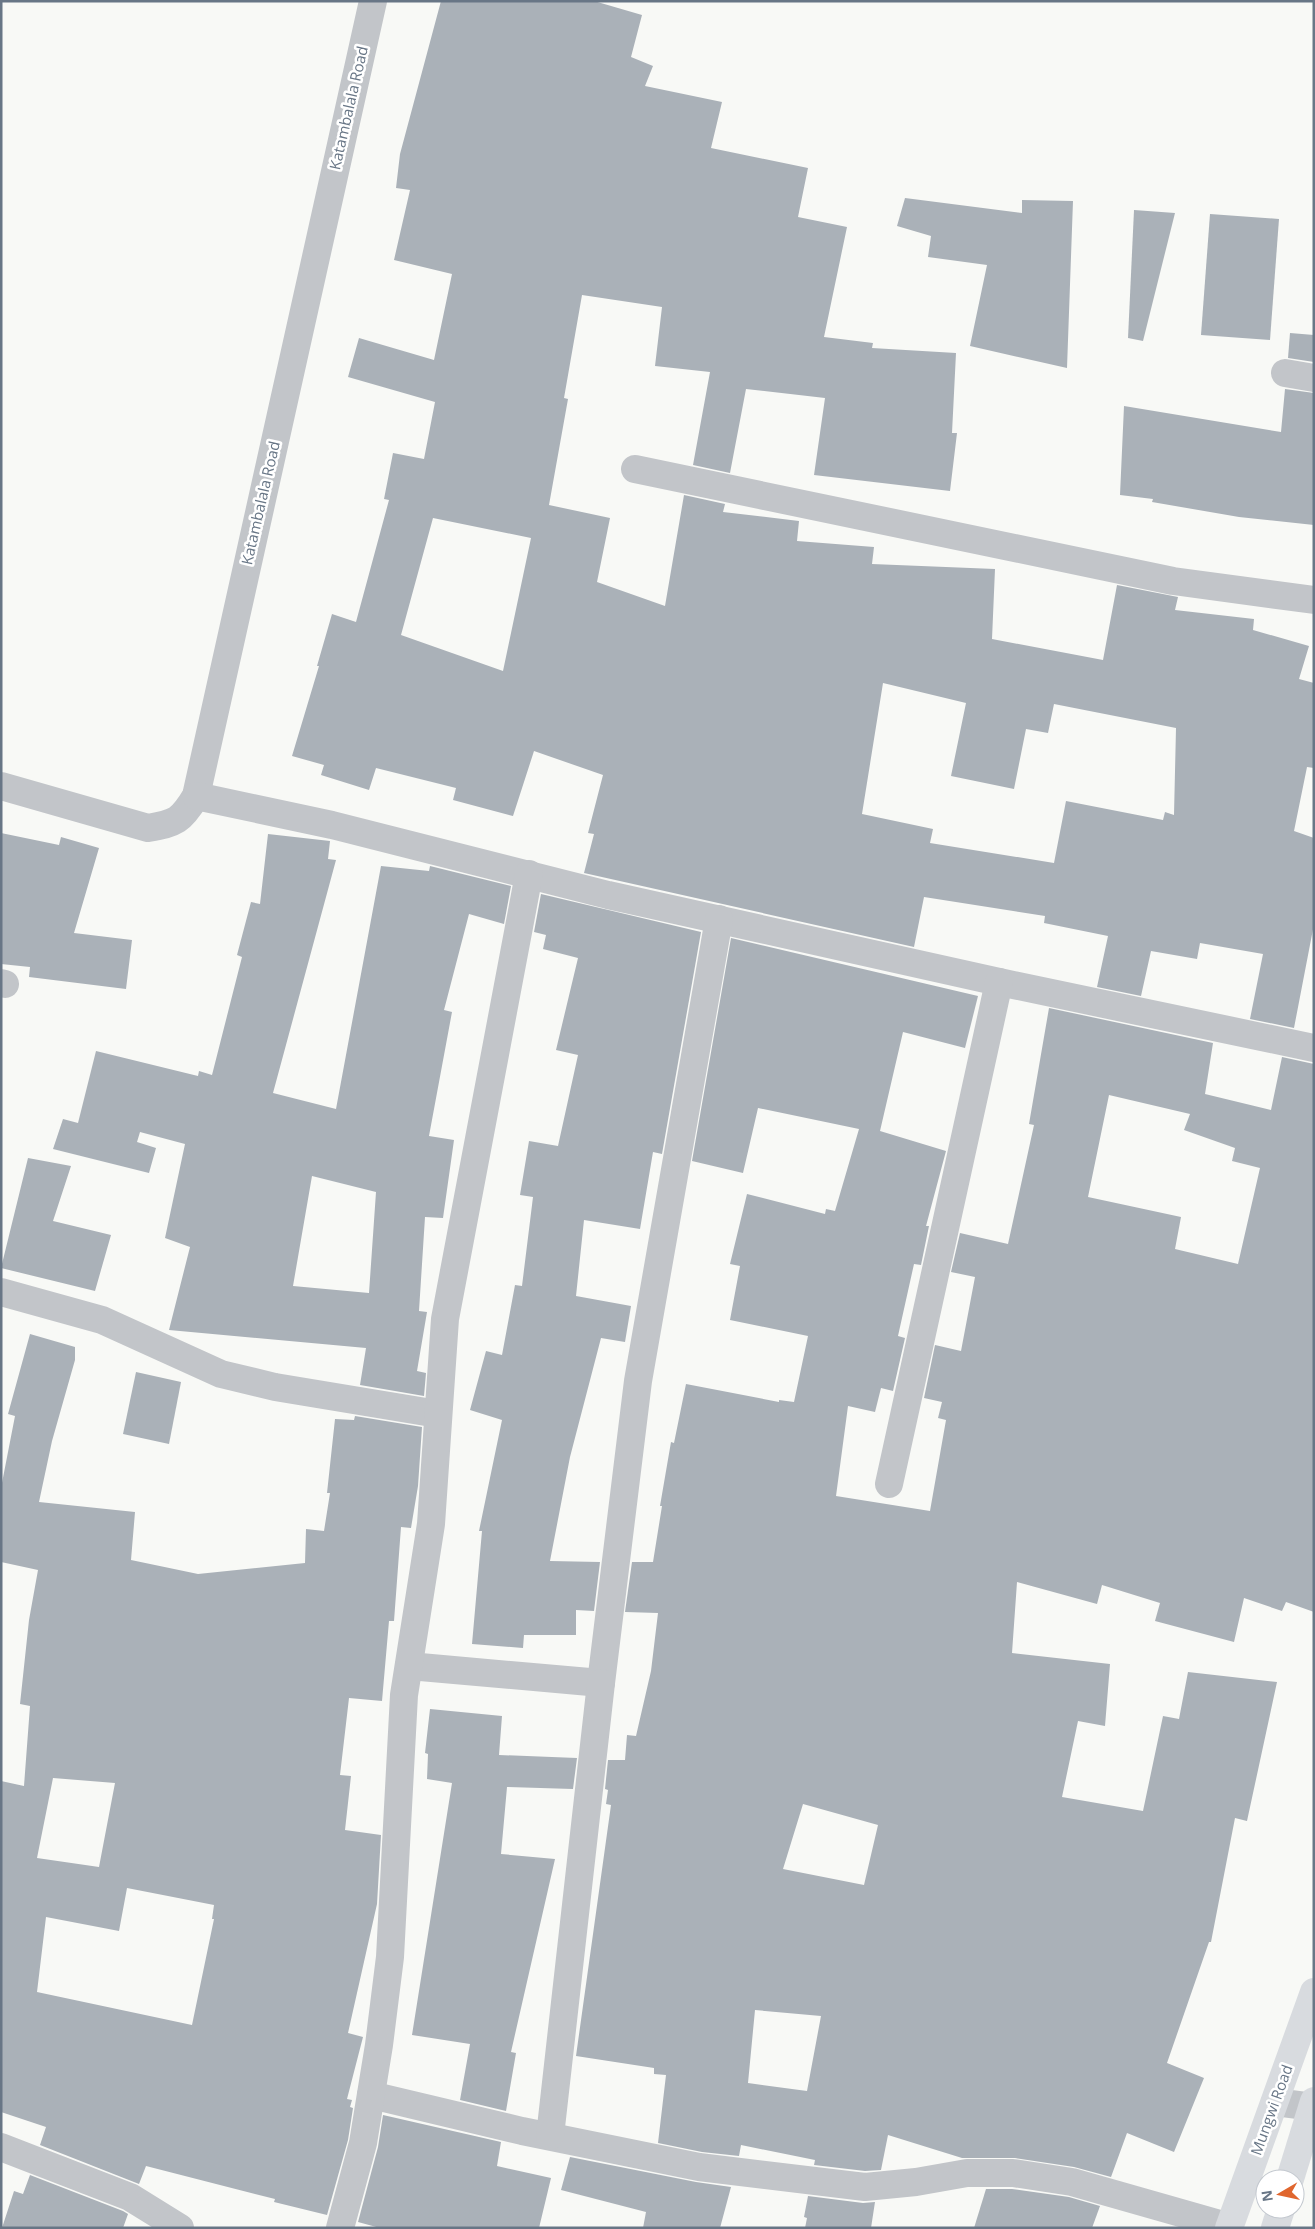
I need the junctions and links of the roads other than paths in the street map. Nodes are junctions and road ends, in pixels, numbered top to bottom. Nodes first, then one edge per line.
1 (373, 1) edge
2 (1285, 373) dead end
3 (1314, 378) edge
4 (635, 469) dead end
5 (1314, 600) edge
6 (1, 786) edge
7 (196, 796) junction
8 (529, 874) junction
9 (719, 919) junction
10 (999, 982) junction
11 (1314, 1048) edge
12 (1, 1292) edge
13 (438, 1414) junction
14 (889, 1484) dead end
15 (409, 1666) junction
16 (601, 1683) junction
17 (1314, 1992) edge
18 (371, 2094) junction
19 (1275, 2102) junction
20 (1313, 2105) edge
21 (550, 2136) junction
22 (1, 2146) edge
23 (1293, 2169) edge
24 (1230, 2227) edge
25 (180, 2228) edge
26 (340, 2228) edge

1 - 7 street, Katambalala Road
2 - 3 street
4 - 5 street
6 - 7 street, Katambalala Road
7 - 8 street
8 - 9 street
8 - 13 street
9 - 10 street
9 - 16 street
10 - 11 street
10 - 14 street
12 - 13 street
13 - 15 street
15 - 16 street
15 - 18 street
16 - 21 street
17 - 19 main road, Mungwi Road
18 - 21 street
18 - 26 street
19 - 20 street
19 - 24 main road, Mungwi Road
20 - 23 main road
21 - 24 street
22 - 25 street

